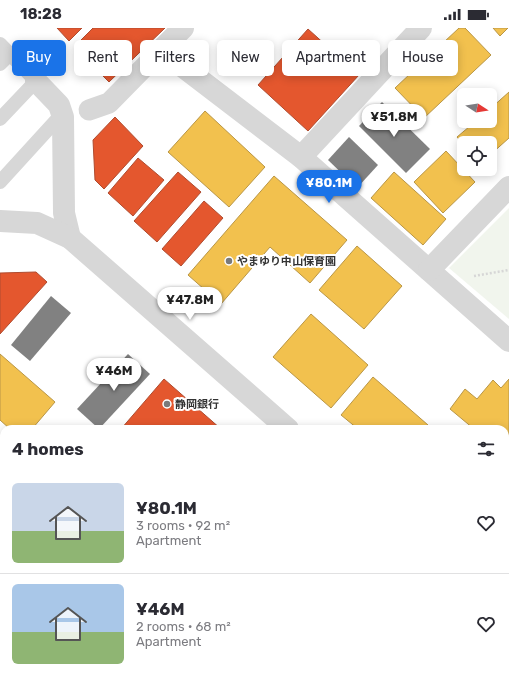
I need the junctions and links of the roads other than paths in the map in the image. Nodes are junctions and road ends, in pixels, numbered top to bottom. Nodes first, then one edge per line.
1 (183, 28) edge
2 (422, 28) edge
3 (171, 40) edge
4 (0, 44) edge
5 (5, 59) edge
6 (140, 71) edge
7 (195, 76) edge
8 (36, 80) junction
9 (89, 110) dead end
10 (62, 114) junction
11 (0, 119) edge
12 (301, 157) junction
13 (0, 182) edge
14 (509, 187) edge
15 (0, 221) edge
16 (70, 238) junction
17 (429, 270) junction
18 (509, 341) edge
19 (283, 425) edge

1 - 3 street
2 - 12 street
4 - 5 lane
5 - 8 lane
6 - 9 street
7 - 12 street
8 - 10 street
8 - 11 lane
10 - 13 lane
10 - 16 street
12 - 17 street
14 - 17 street
15 - 16 street
16 - 19 street
17 - 18 street

